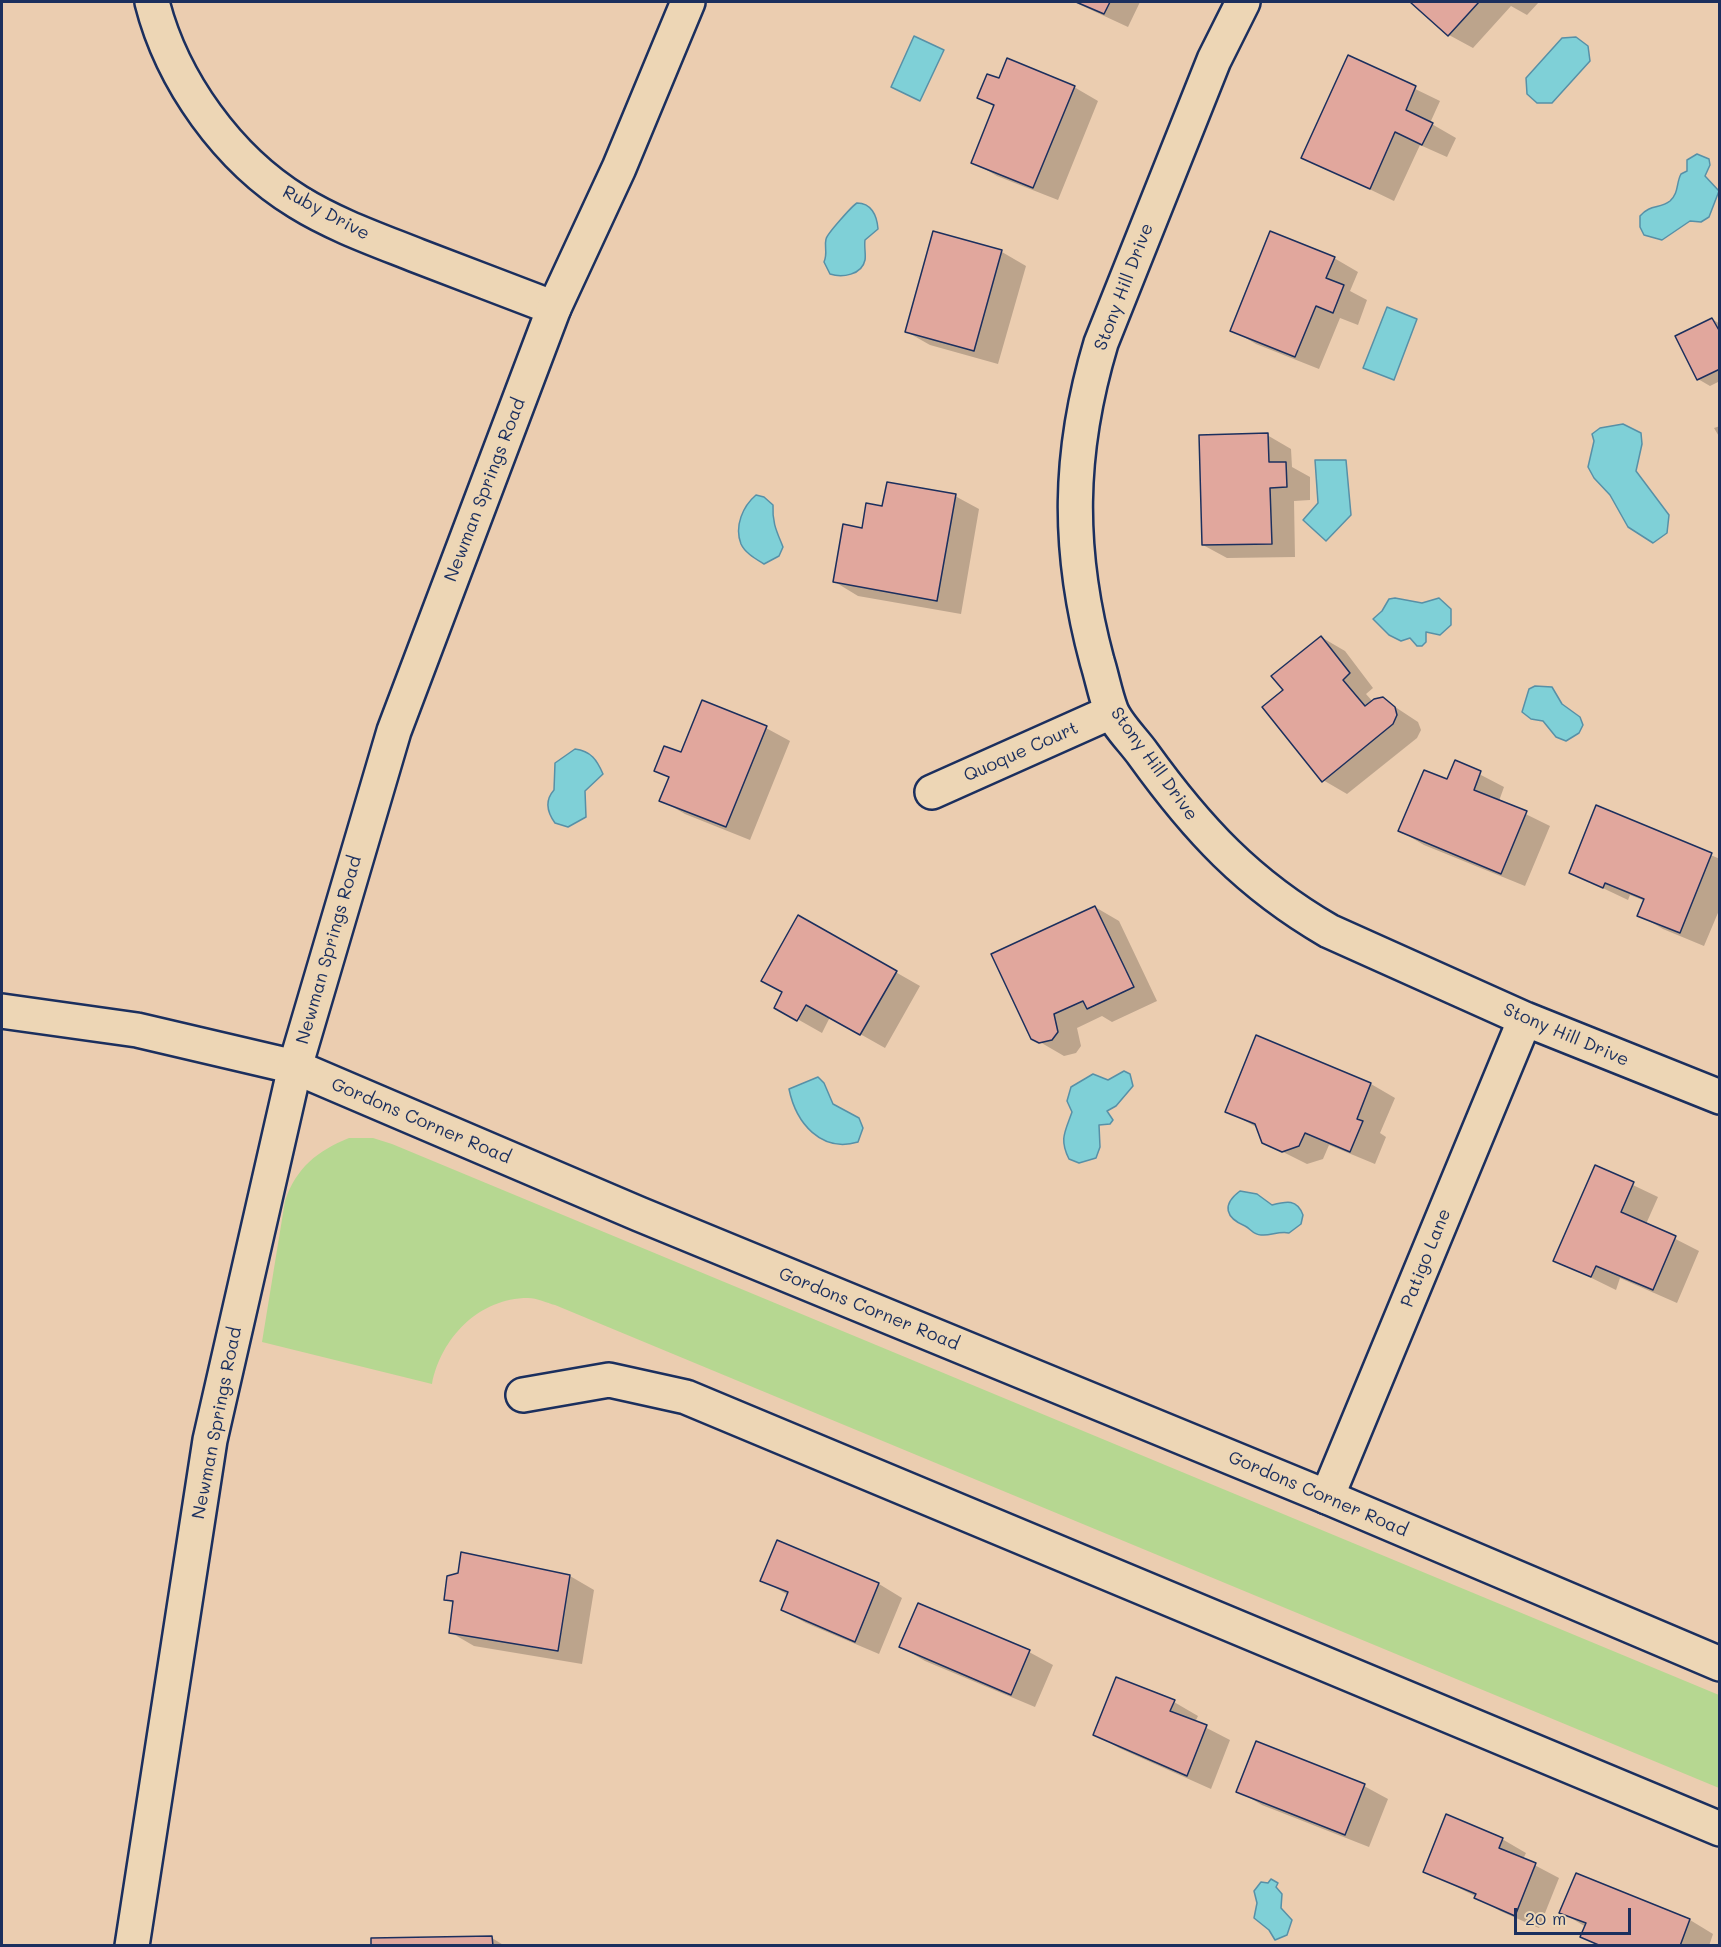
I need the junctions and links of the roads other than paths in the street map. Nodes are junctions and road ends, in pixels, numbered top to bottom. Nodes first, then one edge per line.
1 (152, 2) edge
2 (688, 2) edge
3 (1243, 2) edge
4 (554, 308) junction
5 (1111, 712) junction
6 (932, 792) dead end
7 (2, 1011) edge
8 (1525, 1019) junction
9 (295, 1067) junction
10 (1719, 1097) edge
11 (523, 1395) dead end
12 (1327, 1497) junction
13 (1719, 1664) edge
14 (1719, 1829) edge
15 (132, 1946) edge

1 - 4 street, Ruby Drive
2 - 4 street, Newman Springs Road
3 - 5 street, Stony Hill Drive
4 - 9 street, Newman Springs Road
5 - 6 street, Quoque Court
5 - 8 street, Stony Hill Drive
7 - 9 street, Gordons Corner Road
8 - 10 street, Stony Hill Drive
8 - 12 street, Patigo Lane
9 - 12 street, Gordons Corner Road
9 - 15 street, Newman Springs Road
11 - 14 street
12 - 13 street, Gordons Corner Road

